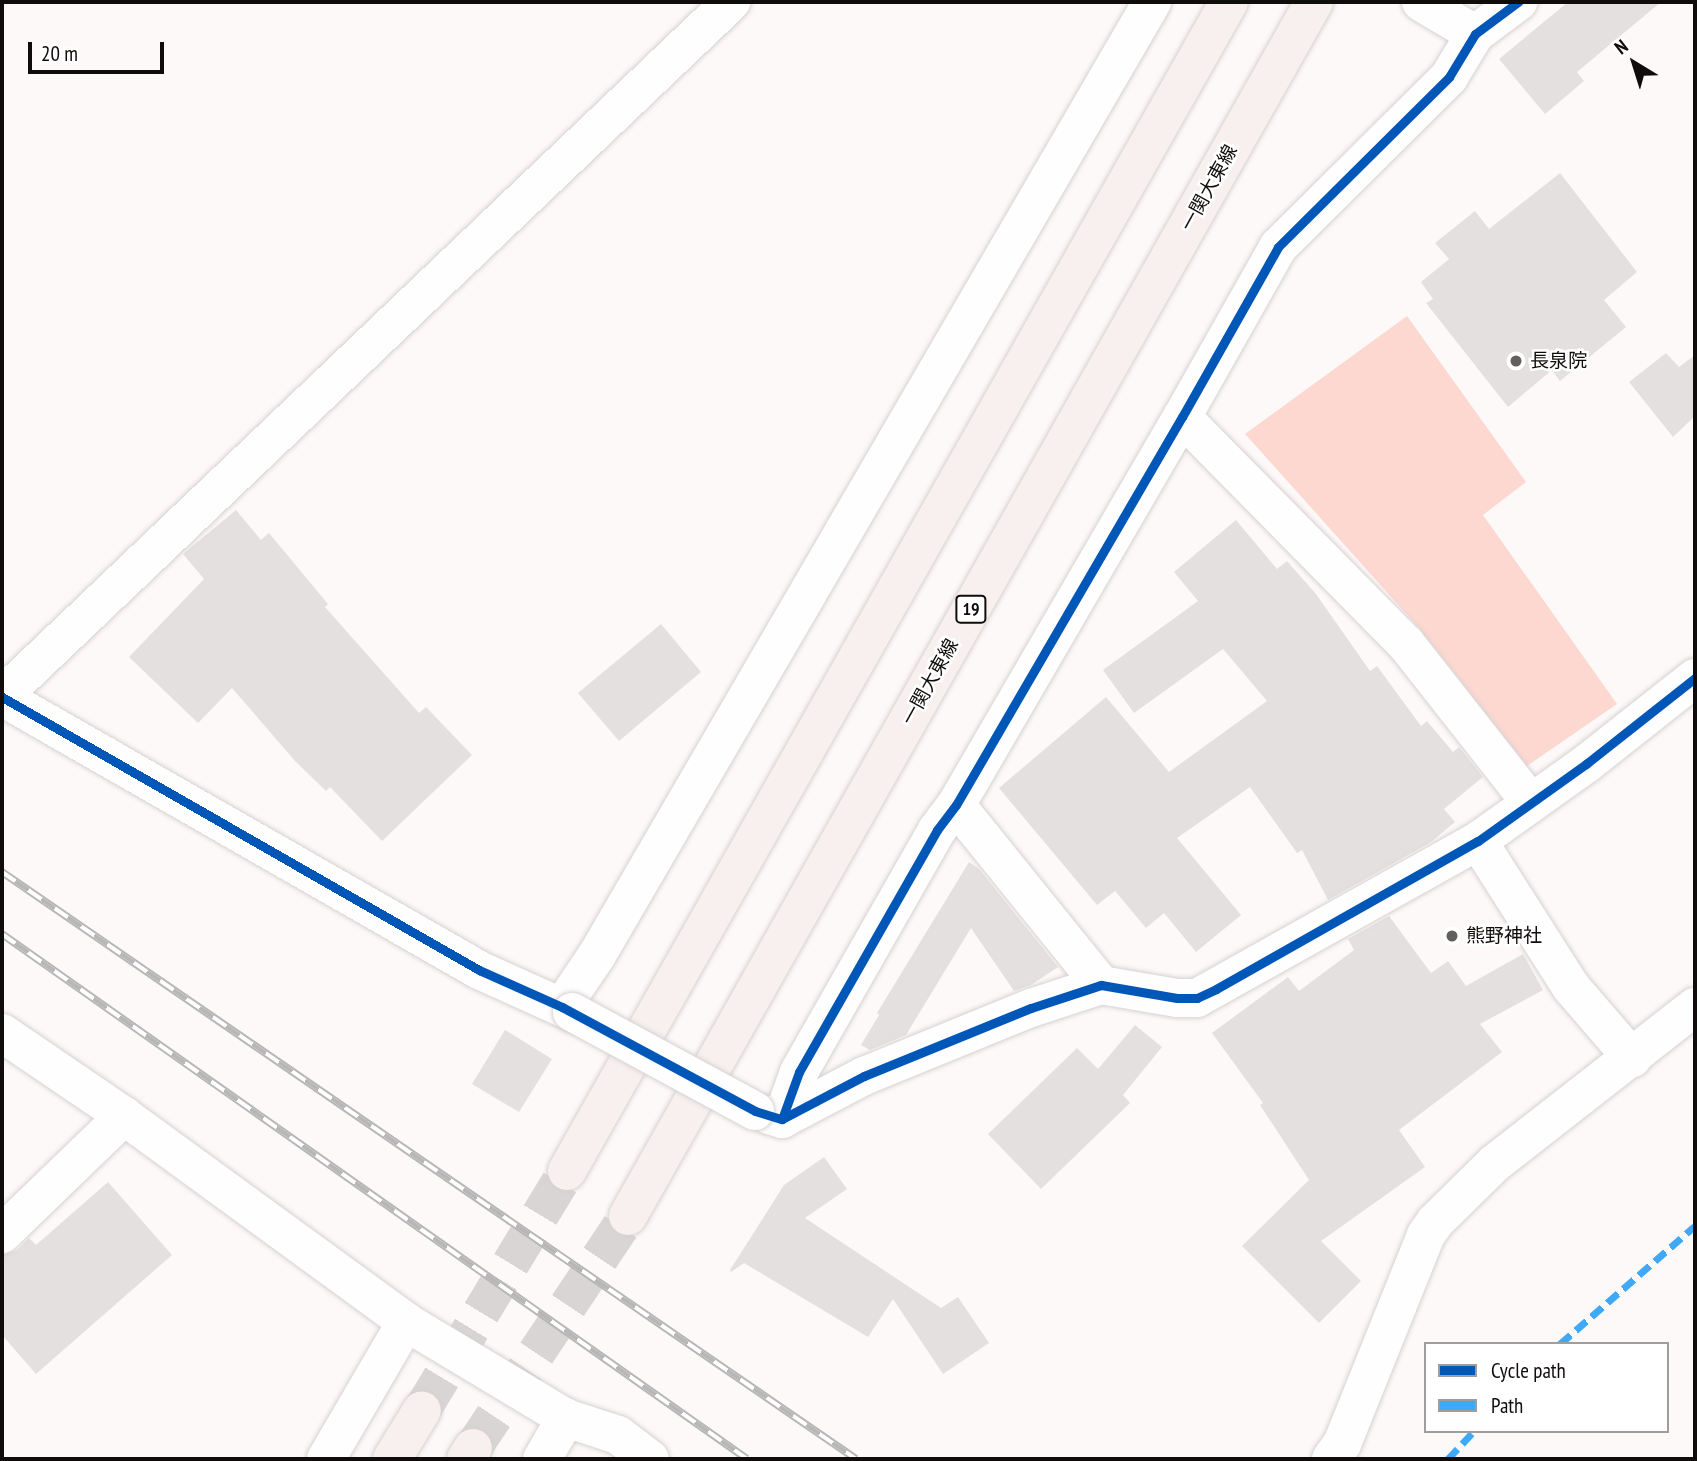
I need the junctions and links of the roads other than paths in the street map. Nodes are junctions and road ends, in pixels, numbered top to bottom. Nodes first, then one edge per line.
1 (731, 2) edge
2 (1152, 2) edge
3 (1229, 2) edge
4 (1314, 2) edge
5 (1421, 2) edge
6 (1518, 2) edge
7 (1475, 34) junction
8 (1182, 417) junction
9 (1695, 678) edge
10 (2, 696) edge
11 (1531, 803) junction
12 (956, 805) junction
13 (1478, 841) junction
14 (1101, 985) junction
15 (1695, 1007) edge
16 (567, 1009) junction
17 (2, 1033) edge
18 (1632, 1058) junction
19 (768, 1115) junction
20 (124, 1116) junction
21 (566, 1171) tunnel mouth
22 (628, 1216) tunnel mouth
23 (2, 1234) edge
24 (406, 1322) junction
25 (422, 1410) tunnel mouth
26 (566, 1418) junction
27 (327, 1459) edge
28 (392, 1459) edge
29 (542, 1459) edge
30 (650, 1459) edge
31 (1331, 1459) edge

1 - 10 street
2 - 16 street
3 - 21 main road
4 - 22 main road, 一関大東線 / 19
5 - 7 street
6 - 7 street
7 - 8 street
8 - 11 street
8 - 12 street
9 - 11 street
10 - 16 street
11 - 13 street
12 - 14 street
12 - 19 street
13 - 14 street
13 - 18 street
14 - 19 street
15 - 18 street
16 - 19 street, bridge
17 - 20 street
18 - 31 street
20 - 23 street
20 - 24 street
24 - 26 street
24 - 27 street
25 - 28 main road
26 - 29 street
26 - 30 street

